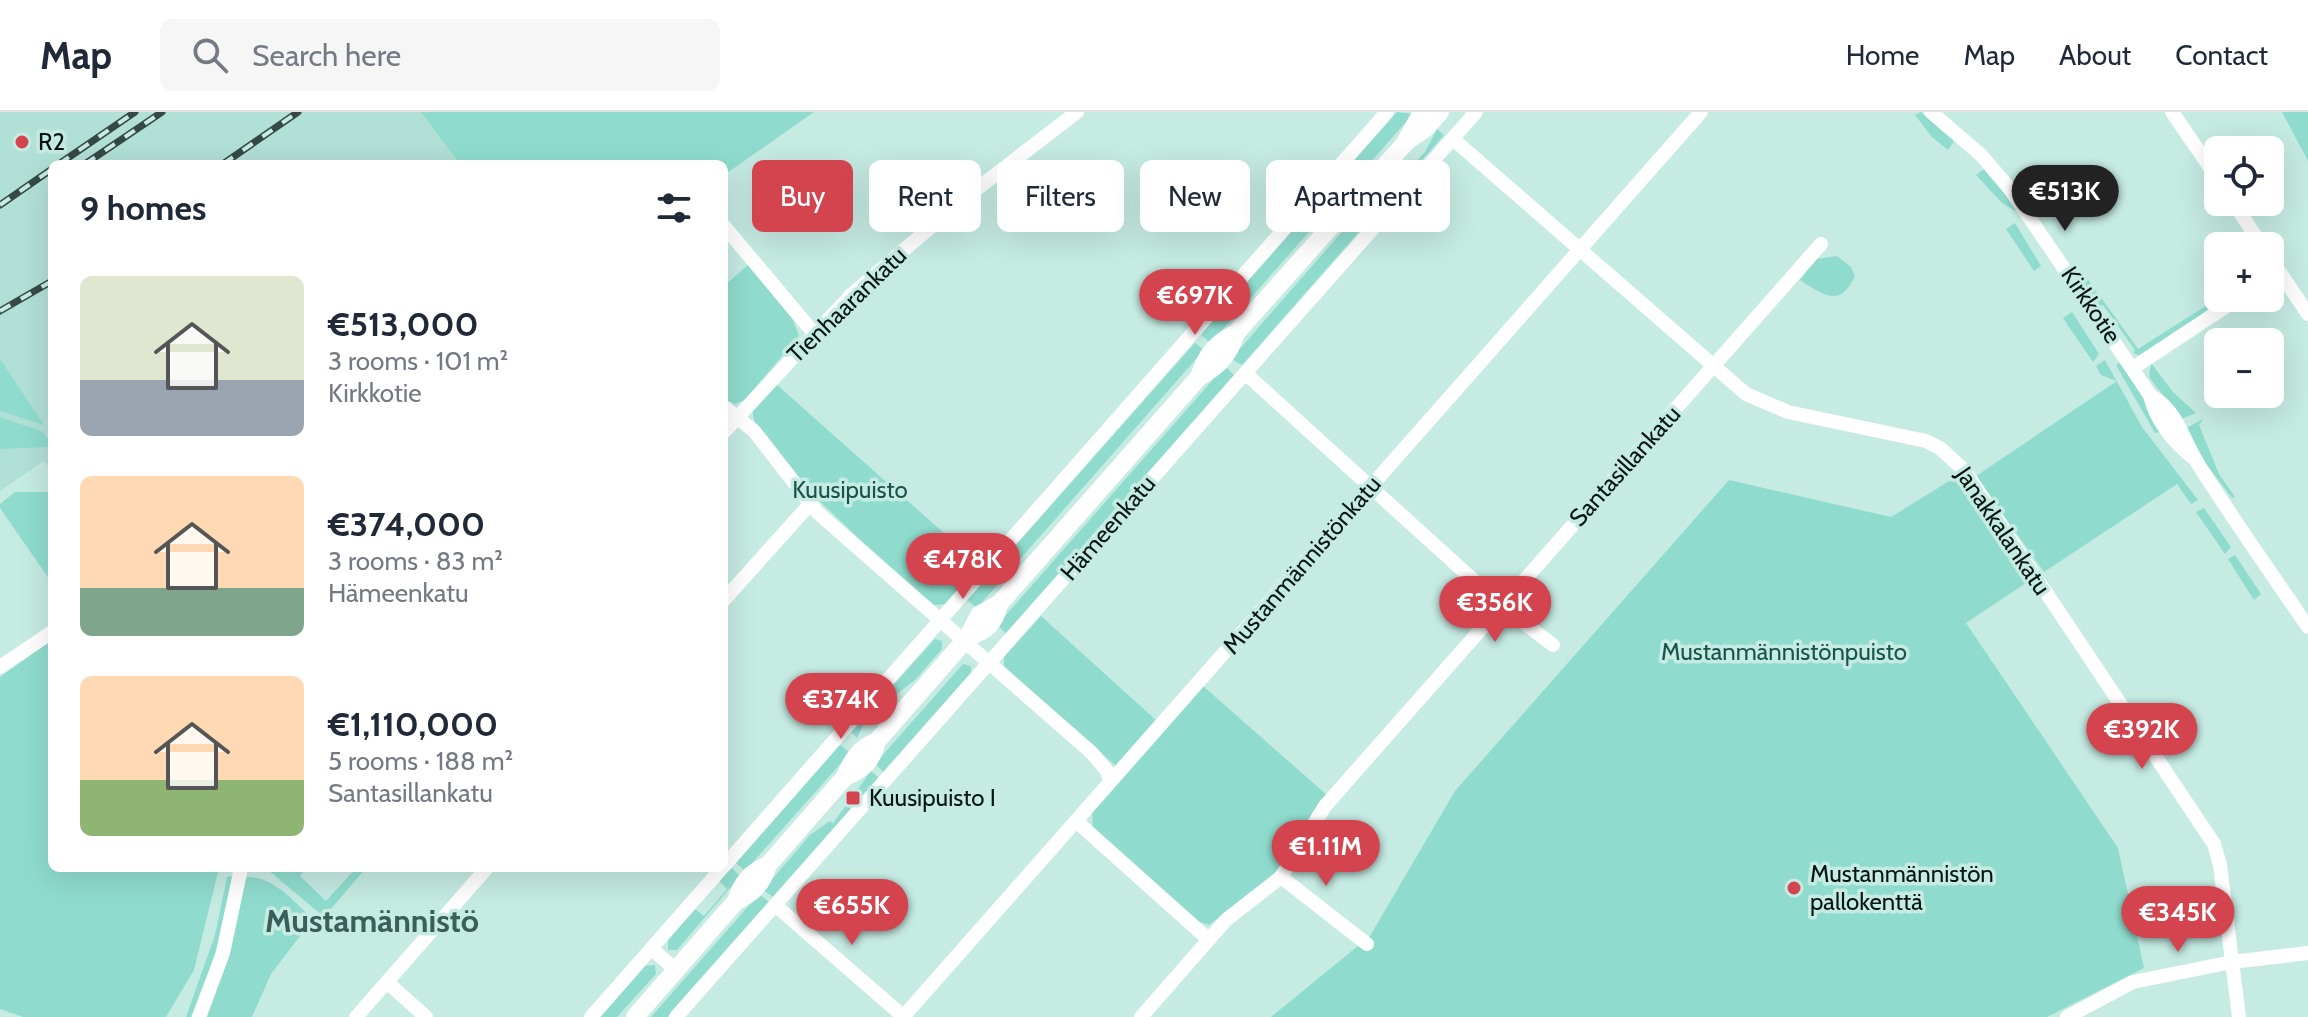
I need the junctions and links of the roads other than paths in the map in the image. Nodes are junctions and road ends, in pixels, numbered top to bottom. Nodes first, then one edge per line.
1 (1077, 112) edge
2 (1387, 112) edge
3 (1422, 112) edge
4 (1440, 112) edge
5 (1476, 112) edge
6 (1701, 112) edge
7 (1931, 112) edge
8 (2172, 112) edge
9 (1453, 139) junction
10 (1406, 142) junction
11 (2204, 159) edge
12 (728, 231) edge
13 (1821, 244) dead end
14 (1578, 252) junction
15 (2284, 286) edge
16 (2218, 312) edge
17 (2308, 314) edge
18 (813, 332) junction
19 (2133, 368) junction
20 (1713, 370) junction
21 (1245, 373) junction
22 (728, 410) edge
23 (738, 418) junction
24 (728, 428) edge
25 (1370, 488) junction
26 (810, 504) junction
27 (728, 596) edge
28 (1503, 607) junction
29 (941, 621) junction
30 (2308, 627) edge
31 (48, 635) edge
32 (966, 640) junction
33 (1553, 645) dead end
34 (989, 663) junction
35 (0, 667) edge
36 (1110, 781) junction
37 (1076, 821) junction
38 (728, 860) edge
39 (240, 872) edge
40 (483, 872) edge
41 (717, 872) edge
42 (1281, 877) junction
43 (775, 905) junction
44 (1208, 939) junction
45 (1367, 944) dead end
46 (652, 949) junction
47 (2308, 953) edge
48 (2232, 962) junction
49 (676, 970) junction
50 (387, 982) junction
51 (199, 1017) edge
52 (356, 1017) edge
53 (426, 1017) edge
54 (591, 1017) edge
55 (635, 1017) edge
56 (676, 1017) edge
57 (903, 1017) edge
58 (1141, 1017) edge
59 (2067, 1017) edge
60 (2239, 1017) edge

1 - 18 street, Tienhaarankatu
2 - 29 street
3 - 10 main road, Hämeenkatu
4 - 10 main road, Hämeenkatu
5 - 9 street, Hämeenkatu
6 - 14 street, Mustanmännistönkatu
7 - 19 street, Kirkkotie
8 - 11 street
9 - 14 street, Janakkalankatu
9 - 21 street, Hämeenkatu
10 - 32 main road, Hämeenkatu
12 - 18 street
13 - 20 street, Santasillankatu
14 - 20 street, Janakkalankatu
14 - 25 street, Mustanmännistönkatu
15 - 17 street
16 - 19 street
18 - 23 street, Tienhaarankatu
19 - 30 street, Kirkkotie
20 - 28 street, Santasillankatu
20 - 48 street, Janakkalankatu
21 - 25 street
21 - 34 street, Hämeenkatu
22 - 23 street
23 - 24 street, Tienhaarankatu
23 - 26 street
25 - 28 street
25 - 36 street, Mustanmännistönkatu
26 - 27 street
26 - 29 street
28 - 33 street
28 - 42 street, Santasillankatu
29 - 32 street
29 - 38 street
31 - 35 street
32 - 34 street
32 - 49 main road, Hämeenkatu
34 - 36 street
34 - 43 street, Hämeenkatu
36 - 37 street, Mustanmännistönkatu
37 - 44 street
37 - 57 street, Mustanmännistönkatu
39 - 51 street
40 - 50 street
41 - 46 street
42 - 44 street, Santasillankatu
42 - 45 street
43 - 56 street, Hämeenkatu
43 - 57 street
44 - 58 street, Santasillankatu
46 - 49 street
46 - 54 street
47 - 48 street
48 - 59 street
48 - 60 street, Janakkalankatu
49 - 55 main road, Hämeenkatu
50 - 52 street
50 - 53 street

